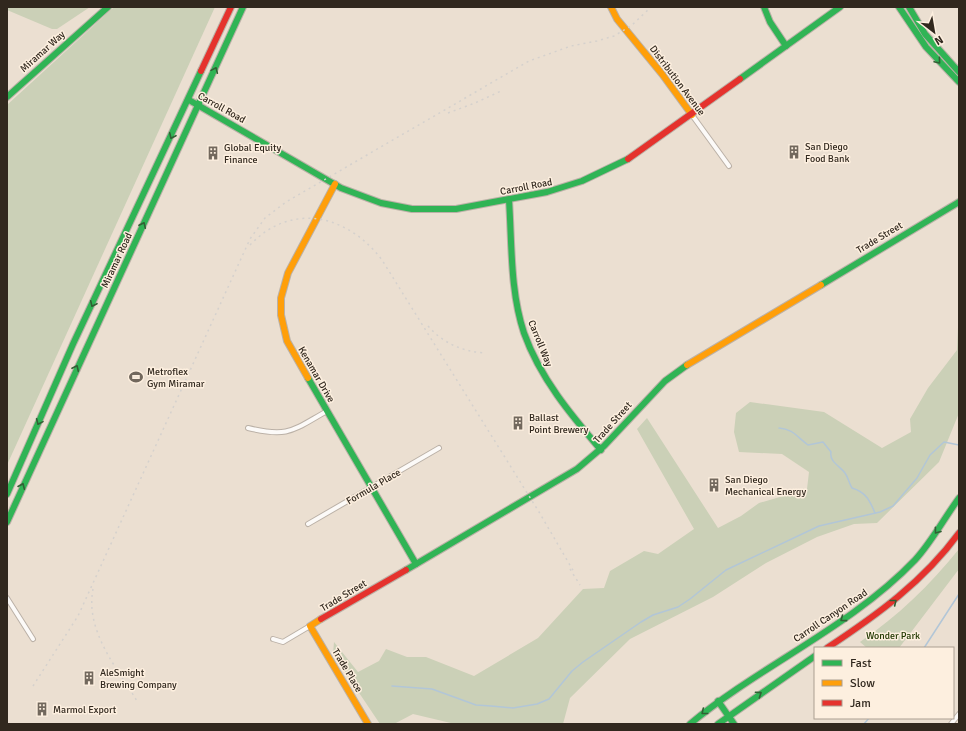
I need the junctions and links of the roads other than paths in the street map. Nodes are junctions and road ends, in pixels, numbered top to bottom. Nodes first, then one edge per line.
1 (103, 7) edge
2 (108, 7) edge
3 (231, 7) edge
4 (243, 7) edge
5 (611, 7) edge
6 (764, 7) edge
7 (840, 7) edge
8 (899, 7) edge
9 (908, 7) edge
10 (91, 20) junction
11 (786, 46) junction
12 (959, 72) edge
13 (959, 82) edge
14 (7, 97) edge
15 (189, 100) junction
16 (199, 105) junction
17 (692, 115) junction
18 (729, 166) dead end
19 (335, 184) junction
20 (509, 200) junction
21 (959, 202) edge
22 (327, 411) junction
23 (248, 428) dead end
24 (439, 448) dead end
25 (601, 450) junction
26 (372, 486) junction
27 (7, 494) edge
28 (959, 498) edge
29 (7, 522) edge
30 (308, 524) dead end
31 (959, 533) edge
32 (416, 564) junction
33 (7, 598) edge
34 (310, 626) junction
35 (33, 639) dead end
36 (272, 639) dead end
37 (828, 647) edge
38 (814, 657) edge
39 (718, 701) junction
40 (959, 714) edge
41 (727, 716) junction
42 (368, 724) edge
43 (690, 724) edge
44 (718, 724) edge
45 (734, 724) edge
46 (951, 724) edge

1 - 10 main road, Miramar Way
2 - 10 main road, Miramar Way
3 - 15 main road, Miramar Road
16 -> 4 main road, Miramar Road
5 - 17 main road, Distribution Avenue
6 - 11 main road
7 - 11 main road, Carroll Road
8 -> 13 main road
9 - 12 main road
10 - 14 main road, Miramar Way
11 - 17 main road, Carroll Road
15 - 16 main road, Carroll Road
15 -> 27 main road, Miramar Road
16 - 19 main road, Carroll Road
29 -> 16 main road, Miramar Road
17 - 18 street, Distribution Avenue
17 - 20 main road, Carroll Road
19 - 20 main road, Carroll Road
19 - 22 main road, Kenamar Drive
20 - 25 main road, Carroll Way
21 - 25 main road, Trade Street
22 - 23 street
22 - 26 main road, Kenamar Drive
24 - 26 street, Formula Place
25 - 32 main road, Trade Street
26 - 30 street, Formula Place
26 - 32 main road, Kenamar Drive
28 -> 39 main road, Carroll Canyon Road
37 -> 31 main road
32 - 34 main road, Trade Street
33 - 35 street
34 - 36 street, Trade Street
34 - 42 main road, Trade Place
41 -> 38 main road
39 - 41 main road
39 -> 43 main road, Carroll Canyon Road
40 - 46 street
41 - 44 main road
41 - 45 main road

